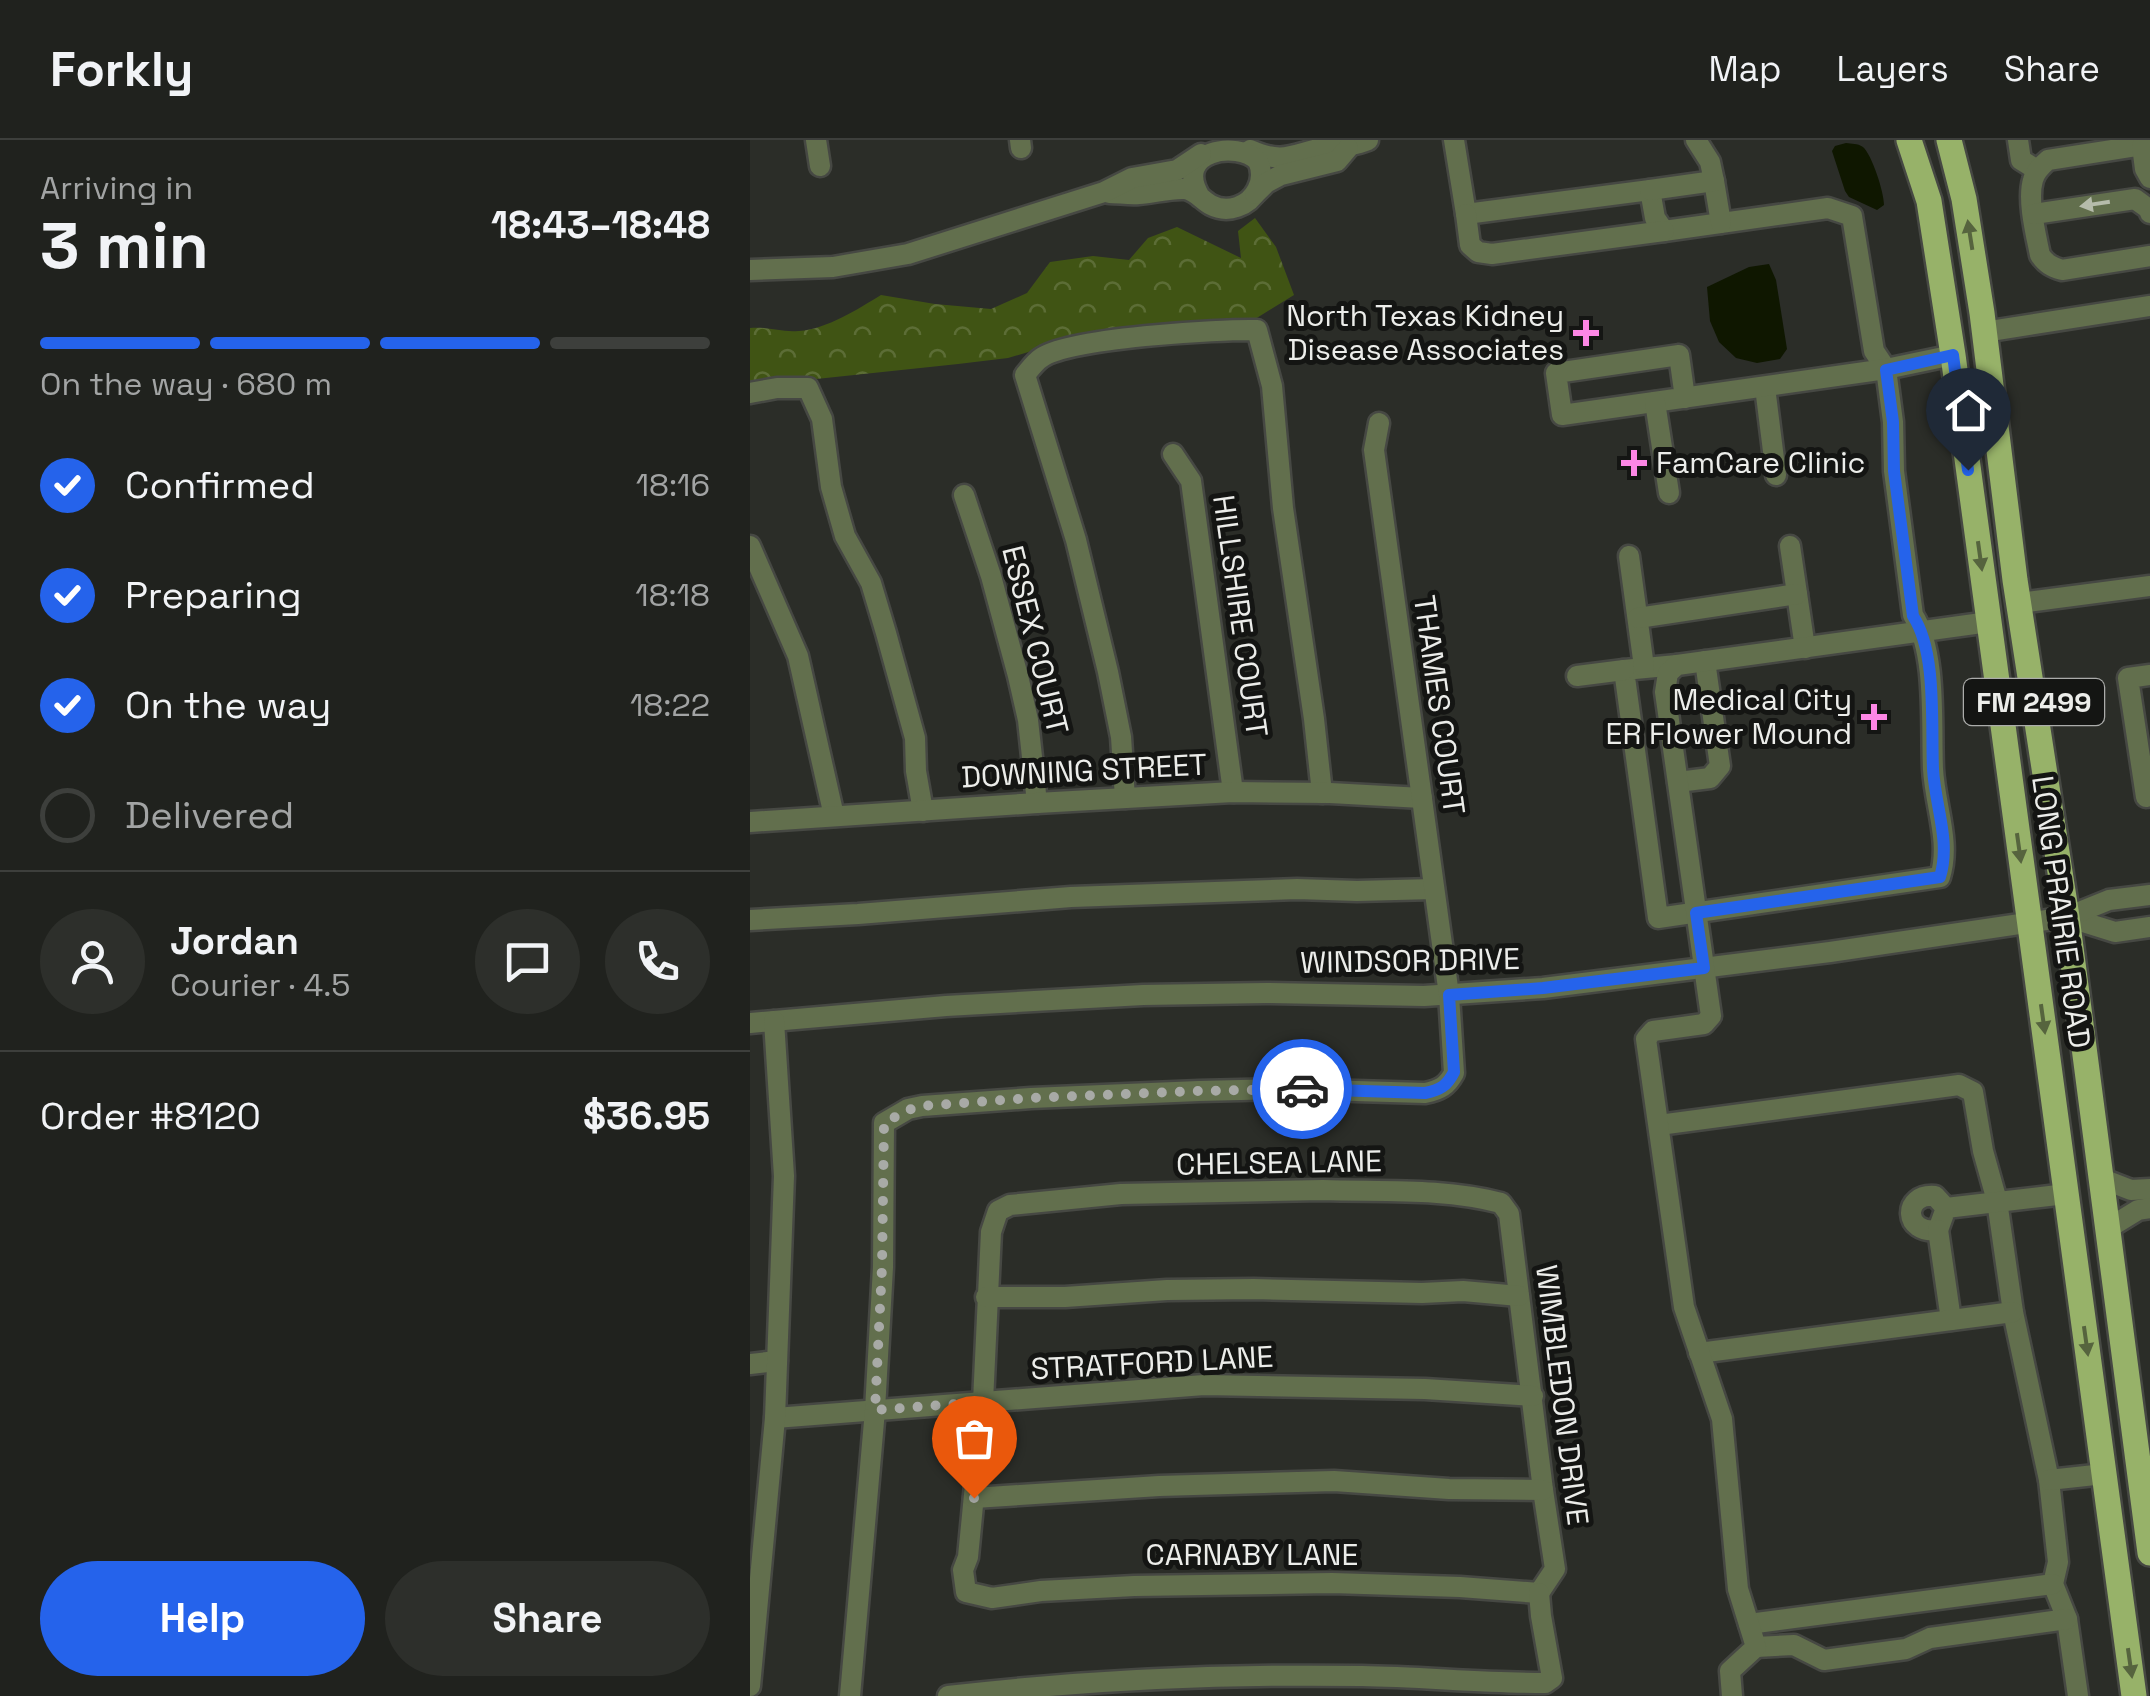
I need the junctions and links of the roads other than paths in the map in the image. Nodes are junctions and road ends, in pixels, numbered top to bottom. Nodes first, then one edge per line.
1 (816, 140) edge
2 (1454, 140) edge
3 (1696, 140) edge
4 (1909, 140) edge
5 (1949, 140) edge
6 (2018, 140) edge
7 (1358, 144) edge
8 (2139, 144) edge
9 (1246, 146) edge
10 (1205, 148) edge
11 (820, 166) dead end
12 (2037, 170) junction
13 (2148, 173) edge
14 (1714, 180) junction
15 (1650, 190) junction
16 (1104, 192) junction
17 (1255, 194) junction
18 (1200, 196) junction
19 (2150, 213) edge
20 (1466, 214) junction
21 (2034, 214) junction
22 (1721, 223) junction
23 (1664, 231) junction
24 (2150, 256) edge
25 (750, 270) edge
26 (2150, 306) edge
27 (1984, 332) junction
28 (1953, 355) junction
29 (1886, 370) junction
30 (1765, 387) junction
31 (750, 393) edge
32 (1685, 398) junction
33 (1654, 402) junction
34 (1379, 423) dead end
35 (1172, 454) dead end
36 (1776, 475) dead end
37 (1669, 493) dead end
38 (964, 494) dead end
39 (750, 546) edge
40 (1790, 546) dead end
41 (1629, 556) dead end
42 (2150, 586) edge
43 (1796, 594) junction
44 (2019, 603) junction
45 (1638, 618) junction
46 (1989, 622) junction
47 (1924, 631) junction
48 (1804, 648) junction
49 (1705, 662) junction
50 (1677, 666) junction
51 (1634, 669) junction
52 (2150, 675) edge
53 (1577, 676) dead end
54 (1678, 782) junction
55 (1233, 792) junction
56 (1322, 793) junction
57 (2150, 796) edge
58 (1125, 798) junction
59 (1422, 798) junction
60 (1037, 803) junction
61 (923, 810) junction
62 (834, 816) junction
63 (750, 822) edge
64 (1434, 889) junction
65 (2150, 895) edge
66 (1696, 913) junction
67 (2067, 917) junction
68 (750, 920) edge
69 (2030, 922) junction
70 (2150, 927) edge
71 (1704, 968) junction
72 (1449, 995) junction
73 (774, 1021) junction
74 (750, 1023) edge
75 (1660, 1125) junction
76 (2100, 1178) junction
77 (2150, 1189) edge
78 (2066, 1194) junction
79 (1997, 1201) junction
80 (1502, 1203) joint
81 (1946, 1208) junction
82 (2150, 1208) edge
83 (2107, 1229) junction
84 (1938, 1230) junction
85 (986, 1296) junction
86 (1519, 1296) junction
87 (2012, 1312) junction
88 (1950, 1320) junction
89 (1699, 1354) junction
90 (777, 1361) junction
91 (750, 1364) edge
92 (1533, 1396) junction
93 (983, 1402) junction
94 (875, 1410) junction
95 (775, 1418) junction
96 (2139, 1470) junction
97 (2104, 1474) junction
98 (2049, 1480) junction
99 (1543, 1490) junction
100 (974, 1498) junction
101 (758, 1518) edge
102 (2150, 1553) edge
103 (2053, 1584) junction
104 (1539, 1593) junction
105 (2067, 1618) junction
106 (753, 1622) edge
107 (1749, 1624) junction
108 (1756, 1647) junction
109 (750, 1686) edge
110 (850, 1696) edge
111 (948, 1696) edge
112 (1732, 1696) edge
113 (2078, 1696) edge
114 (2134, 1696) edge

1 - 11 street
2 - 20 street
3 - 14 street
4 - 28 main road, LONG PRAIRIE ROAD / FM 2499
27 -> 5 main road, LONG PRAIRIE ROAD / FM 2499
6 - 12 street
7 - 9 street
7 - 17 street
8 - 12 street
8 - 13 street
9 - 10 street
9 - 17 street
10 - 16 street
10 - 18 street
12 - 21 street
14 - 15 street
14 - 22 street
15 - 20 street
15 - 23 street
16 - 18 street
16 - 25 street
17 - 18 street
19 -> 21 street
20 - 23 street
21 - 24 street
22 - 23 street
22 - 29 street
26 - 27 street
27 - 44 main road, LONG PRAIRIE ROAD / FM 2499
28 - 29 street
28 -> 46 main road, LONG PRAIRIE ROAD / FM 2499
29 - 30 street
29 - 47 street
30 - 32 street
30 - 36 street
31 - 61 street
32 - 33 street
32 - 33 street
33 - 37 street
34 - 59 street, THAMES COURT
35 - 55 street, HILLSHIRE COURT
38 - 60 street, ESSEX COURT
39 - 62 street
40 - 43 street
41 - 45 street
42 - 44 street
43 - 45 street
43 - 48 street
44 - 67 main road, LONG PRAIRIE ROAD / FM 2499
45 - 51 street
46 - 47 street
46 -> 69 main road, LONG PRAIRIE ROAD / FM 2499
47 - 48 street
47 - 66 street
48 - 49 street
49 - 50 street
49 - 54 street
50 - 51 street
50 - 54 street
51 - 53 street
51 - 66 street
52 - 57 street
54 - 66 street
55 - 56 street, DOWNING STREET
55 - 58 street, DOWNING STREET
56 - 58 street
56 - 59 street, DOWNING STREET
58 - 60 street, DOWNING STREET
59 - 64 street, THAMES COURT
60 - 61 street, DOWNING STREET
61 - 62 street, DOWNING STREET
62 - 63 street, DOWNING STREET
64 - 68 street
64 - 72 street, THAMES COURT
65 - 67 street
66 - 71 street
67 - 69 street, WINDSOR DRIVE
67 - 70 street
67 - 76 main road, LONG PRAIRIE ROAD / FM 2499
69 - 71 street, WINDSOR DRIVE
69 -> 78 main road, LONG PRAIRIE ROAD / FM 2499
71 - 72 street, WINDSOR DRIVE
71 - 75 street
72 - 73 street, WINDSOR DRIVE
72 - 94 street, THAMES COURT
73 - 74 street, WINDSOR DRIVE
73 - 90 street
75 - 79 street
75 - 89 street
76 - 77 street
76 - 83 main road, LONG PRAIRIE ROAD / FM 2499
78 - 79 street
78 -> 97 main road, LONG PRAIRIE ROAD / FM 2499
79 - 81 street
79 - 87 street
80 - 85 street, CHELSEA LANE
80 - 86 street, WIMBLEDON DRIVE
81 - 84 street
81 - 84 street
82 - 83 street
83 - 96 main road, LONG PRAIRIE ROAD / FM 2499
84 - 88 street
85 - 86 street
85 - 93 street
86 - 92 street, WIMBLEDON DRIVE
87 - 88 street
87 - 98 street
88 - 89 street
89 - 107 street
90 - 91 street
90 - 95 street
92 - 93 street, STRATFORD LANE
92 - 99 street, WIMBLEDON DRIVE
93 - 94 street, STRATFORD LANE
93 - 100 street
94 - 95 street, STRATFORD LANE
94 - 110 street
95 - 101 street
96 - 97 main road
96 - 102 main road, LONG PRAIRIE ROAD / FM 2499
97 - 98 street
97 -> 114 main road, LONG PRAIRIE ROAD / FM 2499
98 - 103 street
99 - 100 street
99 - 104 street, WIMBLEDON DRIVE
100 - 104 street, CARNABY LANE
101 - 106 street
103 - 105 street
103 - 107 street
104 - 111 street
105 - 108 street
105 - 113 street
106 - 109 street
107 - 108 street
108 - 112 street

